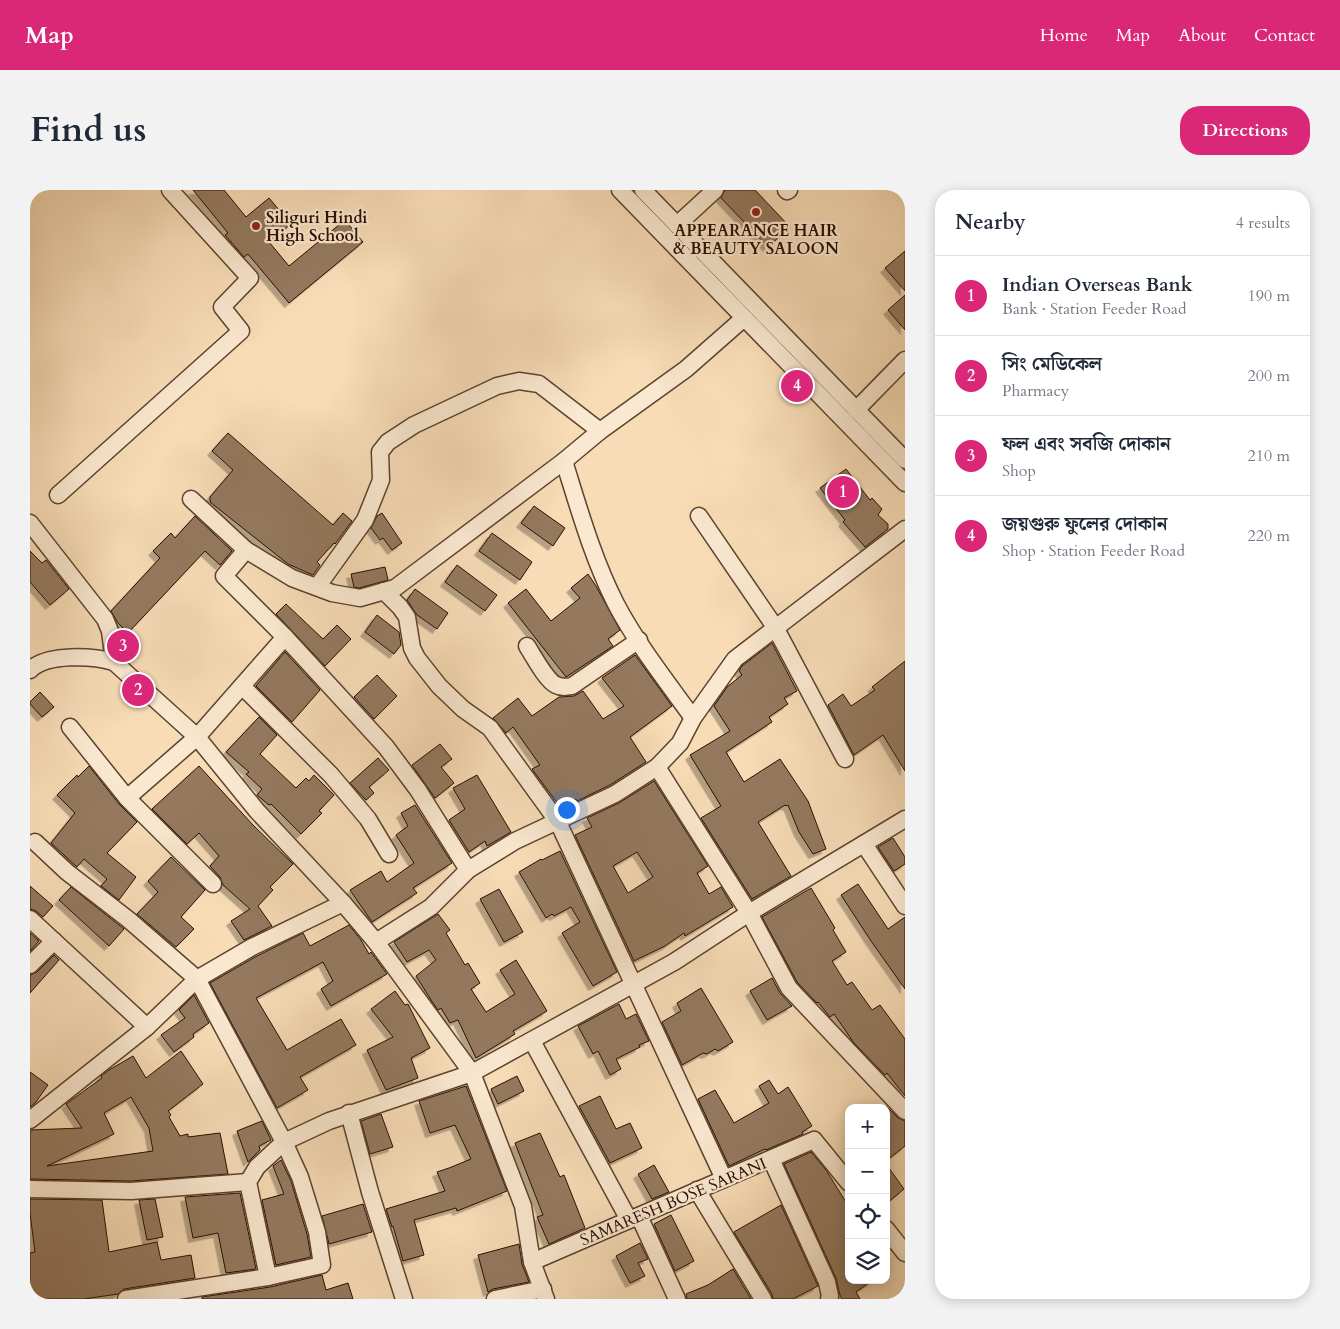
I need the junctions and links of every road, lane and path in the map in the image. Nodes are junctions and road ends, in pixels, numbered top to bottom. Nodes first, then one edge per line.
1 (170, 190) edge
2 (620, 190) edge
3 (643, 190) edge
4 (715, 190) edge
5 (677, 225) junction
6 (744, 318) junction
7 (905, 360) edge
8 (856, 410) junction
9 (600, 431) junction
10 (905, 460) edge
11 (564, 461) junction
12 (905, 483) edge
13 (58, 495) dead end
14 (191, 499) dead end
15 (699, 516) dead end
16 (30, 523) edge
17 (905, 529) edge
18 (246, 550) junction
19 (317, 587) junction
20 (384, 591) junction
21 (775, 627) junction
22 (285, 637) junction
23 (639, 640) junction
24 (527, 646) dead end
25 (114, 662) junction
26 (32, 663) edge
27 (242, 686) junction
28 (693, 718) junction
29 (70, 727) dead end
30 (197, 737) junction
31 (845, 759) dead end
32 (657, 767) junction
33 (128, 798) junction
34 (905, 819) edge
35 (558, 822) junction
36 (35, 842) dead end
37 (864, 844) junction
38 (389, 854) dead end
39 (468, 870) junction
40 (213, 884) dead end
41 (343, 903) junction
42 (905, 906) edge
43 (749, 913) junction
44 (30, 919) edge
45 (54, 940) junction
46 (376, 942) junction
47 (30, 965) edge
48 (197, 979) junction
49 (634, 985) junction
50 (147, 1027) junction
51 (532, 1041) junction
52 (472, 1073) junction
53 (905, 1111) edge
54 (348, 1113) junction
55 (30, 1120) edge
56 (284, 1142) junction
57 (771, 1159) junction
58 (845, 1178) edge
59 (724, 1179) junction
60 (248, 1182) junction
61 (30, 1188) edge
62 (697, 1190) junction
63 (634, 1218) junction
64 (890, 1234) edge
65 (905, 1253) edge
66 (532, 1262) junction
67 (268, 1277) junction
68 (544, 1294) edge
69 (126, 1299) edge
70 (404, 1299) edge
71 (495, 1299) edge
72 (677, 1299) edge
73 (763, 1299) edge
74 (829, 1299) edge

1 - 13 street
2 - 6 street
3 - 5 street
4 - 5 street
5 - 8 street
6 - 9 street
6 - 12 street
7 - 8 street
8 - 10 street
9 - 11 street
9 - 19 street
11 - 20 street
11 - 23 street
14 - 18 street
15 - 21 street
16 - 25 street
17 - 21 street
18 - 19 street
18 - 22 street
19 - 20 street
20 - 35 street
21 - 28 street
21 - 31 street
22 - 27 street
22 - 39 street
23 - 24 street
23 - 28 street
25 - 26 street
25 - 30 street
27 - 30 street
27 - 38 street
28 - 32 street
29 - 33 street
30 - 33 street
30 - 41 street
32 - 35 street
32 - 43 street
33 - 40 street
34 - 37 street
35 - 39 street
35 - 49 street
36 - 48 street
37 - 42 street
37 - 43 street
39 - 46 street
41 - 46 street
41 - 48 street
43 - 49 street
43 - 53 street
44 - 45 street
45 - 47 street
45 - 50 street
46 - 52 street
48 - 50 street
48 - 56 street
49 - 51 street
49 - 59 street
50 - 55 street
51 - 52 street
51 - 63 street
52 - 54 street
52 - 66 street
54 - 56 street
54 - 70 street
56 - 60 street
56 - 67 street
57 - 58 street, SAMARESH BOSE SARANI
57 - 59 street, SAMARESH BOSE SARANI
57 - 74 street
59 - 62 street, SAMARESH BOSE SARANI
60 - 61 street
60 - 67 street
62 - 63 street, SAMARESH BOSE SARANI
62 - 73 street
63 - 66 street, SAMARESH BOSE SARANI
63 - 72 street
64 - 65 street
66 - 68 street
67 - 69 street
68 - 71 street

